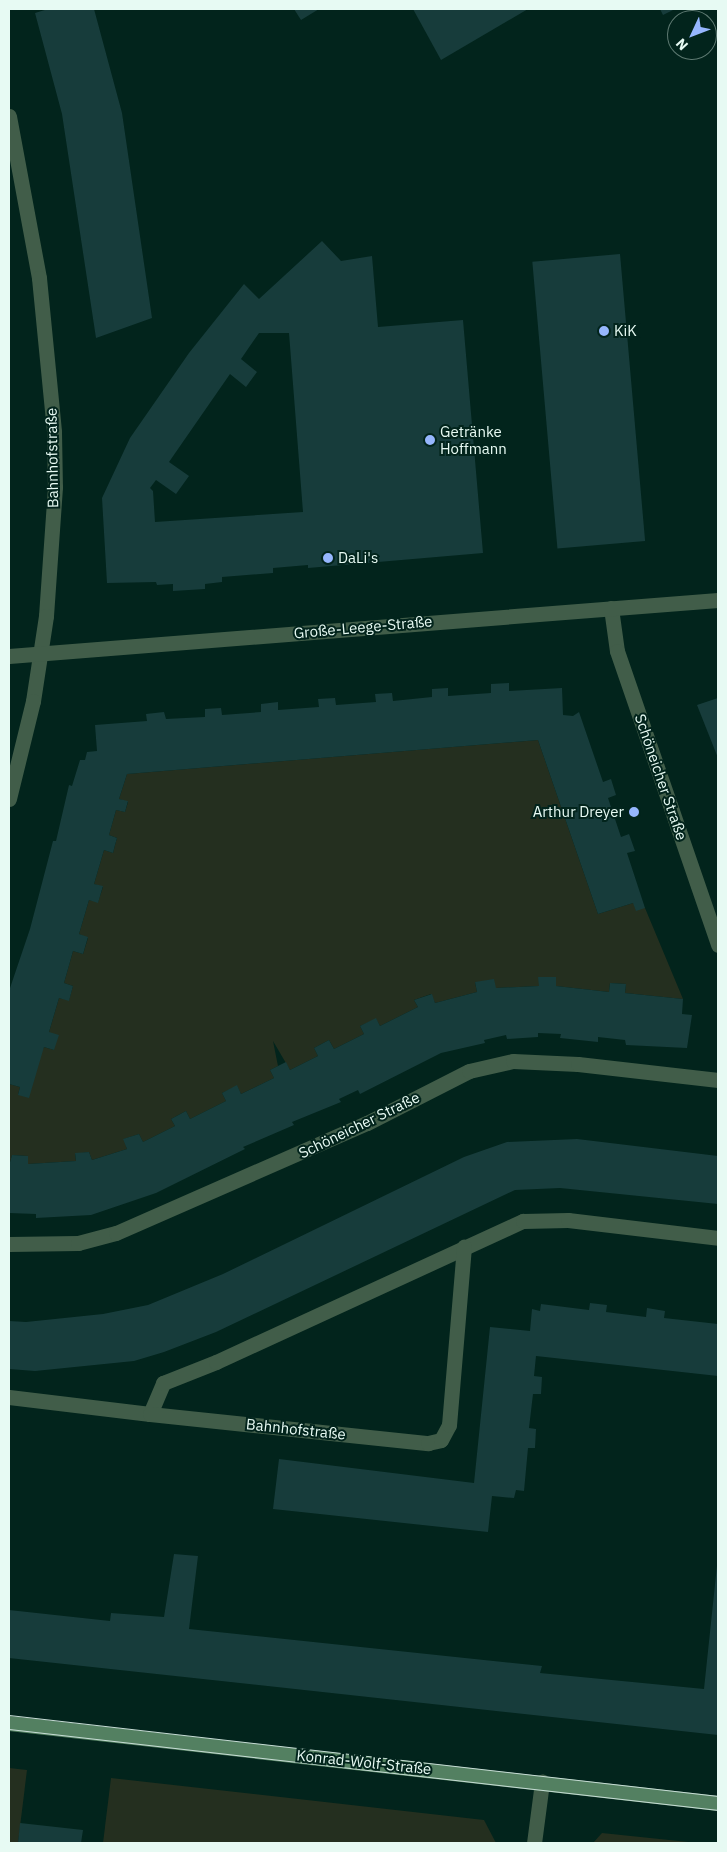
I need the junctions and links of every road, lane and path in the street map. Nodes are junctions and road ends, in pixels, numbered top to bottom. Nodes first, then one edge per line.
1 (9, 116) edge
2 (718, 600) edge
3 (610, 608) junction
4 (40, 654) junction
5 (9, 656) edge
6 (9, 799) edge
7 (718, 945) edge
8 (718, 1080) edge
9 (718, 1238) edge
10 (9, 1244) edge
11 (464, 1247) junction
12 (9, 1397) edge
13 (150, 1414) junction
14 (9, 1723) edge
15 (542, 1782) junction
16 (718, 1803) edge
17 (534, 1843) edge

1 - 4 street, Bahnhofstraße
2 - 3 street, Große-Leege-Straße
3 - 4 street, Große-Leege-Straße
3 - 7 street, Schöneicher Straße
4 - 5 street, Große-Leege-Straße
4 - 6 street, Bahnhofstraße
8 - 10 street, Schöneicher Straße
9 - 11 street
11 - 13 street
11 - 13 street, Bahnhofstraße
12 - 13 street, Bahnhofstraße
14 - 15 main road, Konrad-Wolf-Straße
15 - 16 main road, Konrad-Wolf-Straße
15 - 17 street

